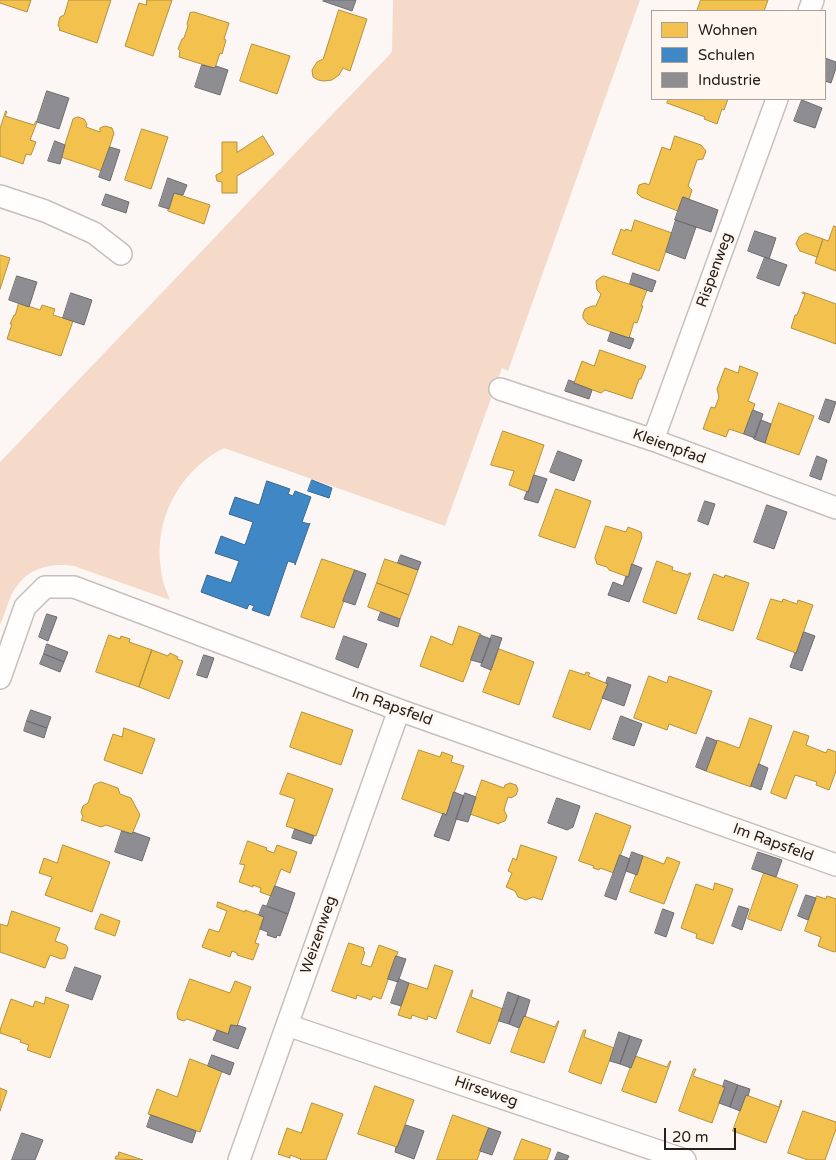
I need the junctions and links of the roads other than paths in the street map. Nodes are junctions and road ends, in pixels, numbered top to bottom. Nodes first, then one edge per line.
1 (777, 100) edge
2 (0, 196) edge
3 (120, 254) dead end
4 (500, 389) dead end
5 (652, 440) junction
6 (836, 508) edge
7 (0, 678) edge
8 (398, 710) junction
9 (836, 865) edge
10 (287, 1025) junction
11 (239, 1160) edge
12 (685, 1160) edge

1 - 5 street, Rispenweg
2 - 3 street
4 - 5 street, Kleienpfad
5 - 6 street, Kleienpfad
7 - 8 street, Im Rapsfeld
8 - 9 street, Im Rapsfeld
8 - 10 street, Weizenweg
10 - 11 street, Weizenweg
10 - 12 street, Hirseweg

